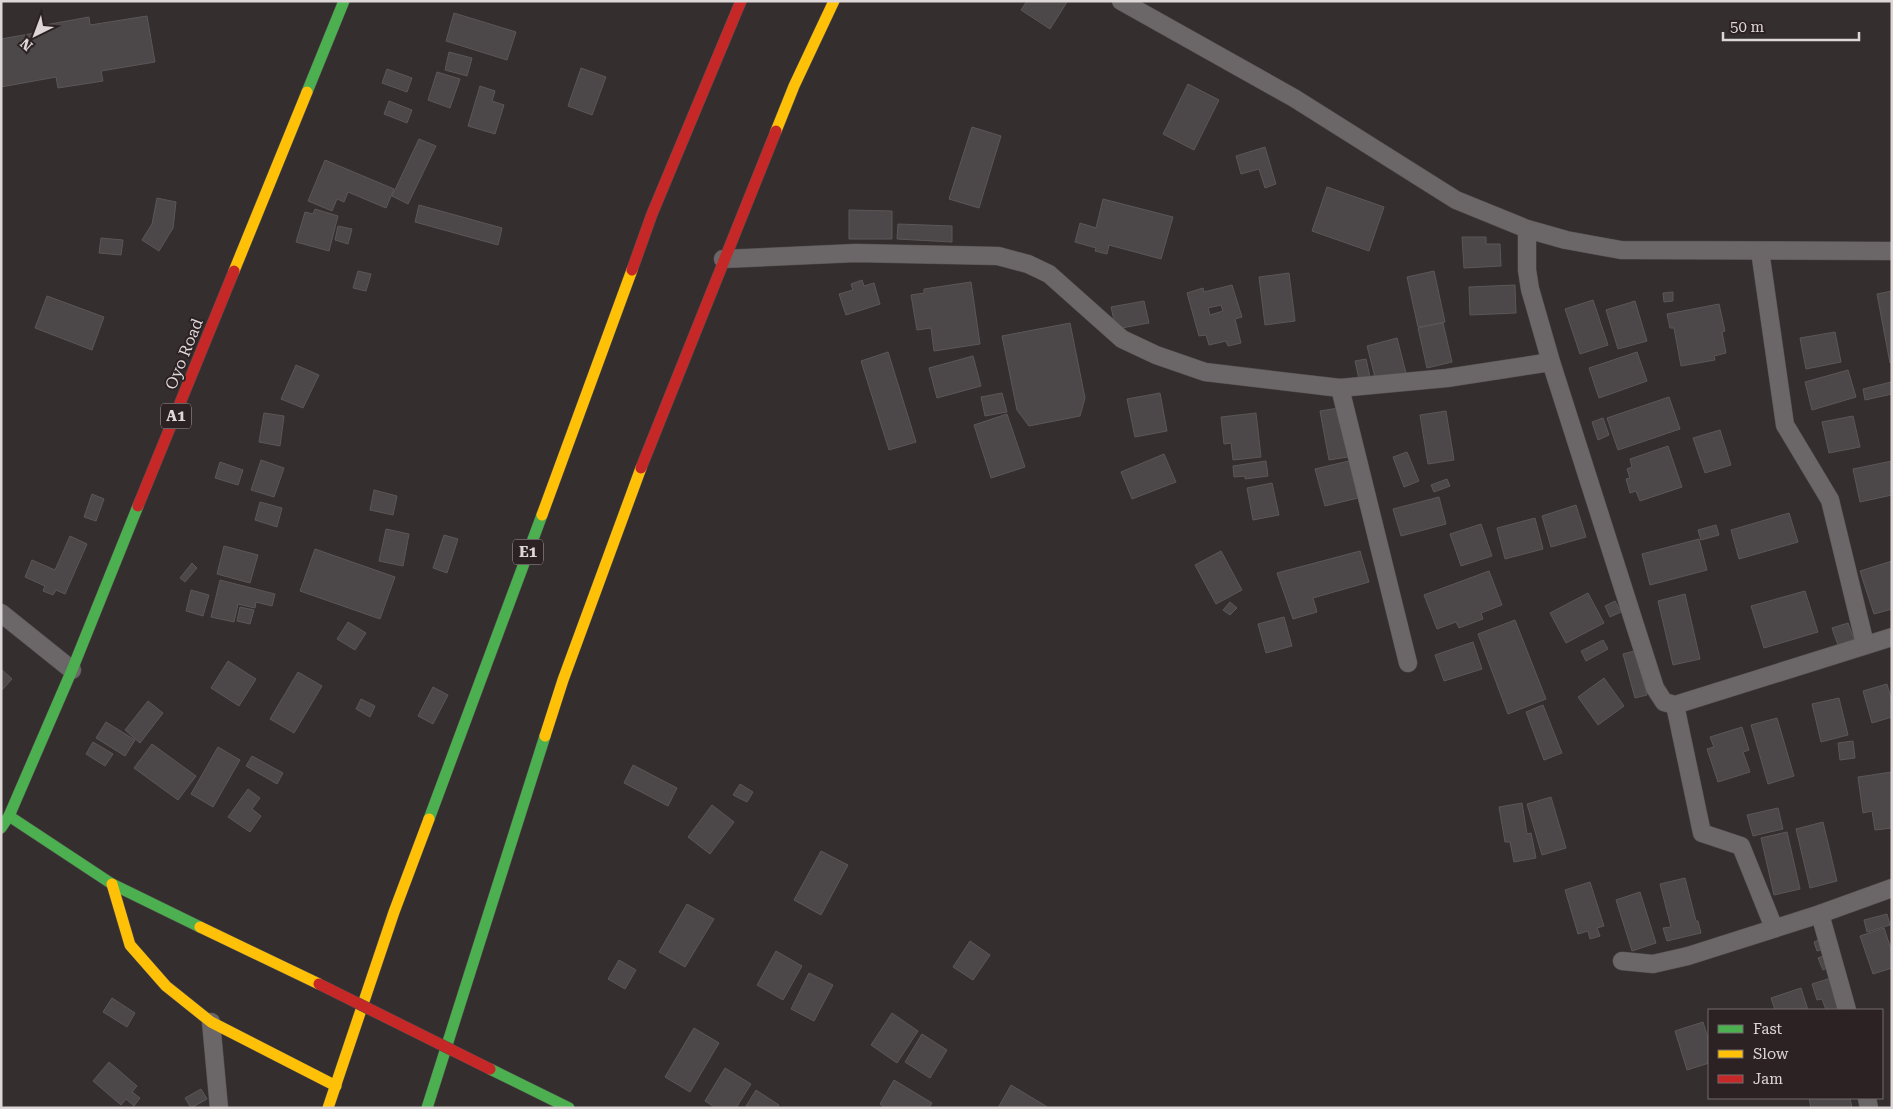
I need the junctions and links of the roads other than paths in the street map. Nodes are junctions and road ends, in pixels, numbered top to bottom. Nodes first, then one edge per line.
1 (344, 1) edge
2 (740, 1) edge
3 (834, 1) edge
4 (1121, 1) edge
5 (1527, 230) junction
6 (1760, 251) junction
7 (1892, 251) edge
8 (723, 259) junction
9 (1551, 362) junction
10 (1340, 388) junction
11 (1, 613) edge
12 (1892, 637) edge
13 (1866, 644) junction
14 (1408, 663) dead end
15 (72, 670) junction
16 (1675, 705) junction
17 (9, 816) junction
18 (1, 828) edge
19 (112, 884) junction
20 (1892, 888) edge
21 (1820, 914) junction
22 (1774, 928) junction
23 (1622, 961) dead end
24 (1847, 1009) edge
25 (210, 1022) junction
26 (336, 1086) junction
27 (219, 1108) edge
28 (328, 1108) edge
29 (426, 1108) edge
30 (569, 1108) edge

1 - 15 main road, Oyo Road / A1
2 - 26 main road, E1
3 - 8 main road
4 - 5 street
5 - 6 street
5 - 9 street
6 - 7 street
6 - 13 street
8 - 10 street
8 - 29 main road
9 - 10 street
9 - 16 street
10 - 14 street
11 - 15 street
12 - 13 street
13 - 16 street
15 - 17 main road, Oyo Road / A1
16 - 22 street
17 - 18 main road, Oyo Road / A1
17 - 19 main road
19 - 25 main road
19 - 30 main road, bridge
20 - 21 street
21 - 22 street
21 - 24 street
22 - 23 street
25 - 26 main road
25 - 27 street
26 - 28 main road, E1

